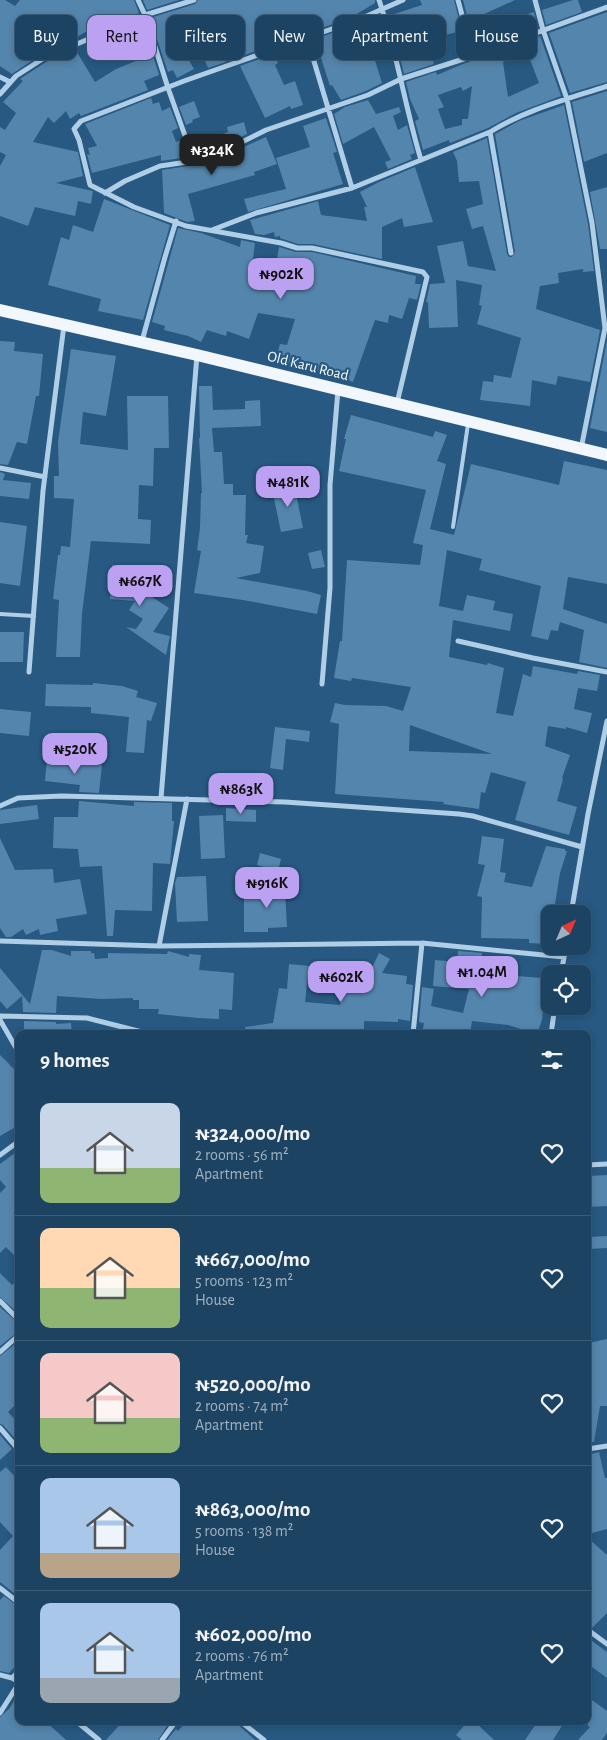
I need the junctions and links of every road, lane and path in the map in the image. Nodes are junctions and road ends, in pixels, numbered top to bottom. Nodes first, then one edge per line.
1 (138, 0) edge
2 (194, 0) edge
3 (379, 0) edge
4 (403, 0) edge
5 (458, 0) edge
6 (536, 0) edge
7 (607, 7) edge
8 (382, 8) junction
9 (145, 15) joint
10 (462, 15) edge
11 (543, 30) junction
12 (323, 32) edge
13 (537, 32) edge
14 (87, 40) edge
15 (156, 50) edge
16 (255, 57) edge
17 (314, 60) edge
18 (460, 60) edge
19 (0, 77) edge
20 (401, 79) junction
21 (10, 82) junction
22 (607, 86) edge
23 (168, 88) junction
24 (0, 94) edge
25 (567, 99) junction
26 (328, 108) junction
27 (490, 132) junction
28 (421, 160) junction
29 (194, 161) junction
30 (352, 188) junction
31 (105, 193) junction
32 (176, 222) junction
33 (211, 231) junction
34 (511, 253) dead end
35 (0, 310) edge
36 (64, 325) junction
37 (142, 343) junction
38 (197, 355) junction
39 (338, 390) junction
40 (396, 404) junction
41 (468, 422) junction
42 (581, 449) junction
43 (607, 455) edge
44 (0, 468) edge
45 (45, 477) junction
46 (454, 527) dead end
47 (0, 614) edge
48 (34, 616) junction
49 (458, 641) dead end
50 (29, 672) dead end
51 (607, 672) edge
52 (322, 684) dead end
53 (607, 721) edge
54 (161, 798) junction
55 (187, 799) junction
56 (0, 806) edge
57 (582, 847) junction
58 (572, 905) edge
59 (0, 941) edge
60 (422, 943) junction
61 (160, 946) junction
62 (564, 957) joint
63 (563, 965) edge
64 (554, 1015) edge
65 (0, 1018) edge
66 (134, 1030) edge
67 (413, 1030) edge
68 (552, 1030) edge
69 (15, 1046) edge
70 (15, 1144) edge
71 (0, 1156) edge
72 (607, 1164) edge
73 (591, 1165) edge
74 (0, 1301) edge
75 (15, 1316) edge
76 (15, 1339) edge
77 (0, 1352) edge
78 (0, 1428) edge
79 (15, 1445) edge
80 (607, 1446) edge
81 (591, 1449) edge
82 (0, 1588) edge
83 (15, 1600) edge
84 (591, 1632) edge
85 (607, 1644) edge
86 (0, 1675) edge
87 (15, 1675) edge
88 (12, 1678) junction
89 (15, 1680) edge
90 (15, 1689) edge
91 (0, 1713) edge
92 (81, 1725) edge
93 (173, 1725) edge
94 (245, 1725) edge
95 (99, 1740) edge
96 (162, 1740) edge
97 (264, 1740) edge

1 - 9 street
2 - 9 street
3 - 8 street
4 - 8 street
5 - 10 street
6 - 11 street
7 - 11 street
8 - 12 street
8 - 20 street
11 - 13 street
11 - 25 street
14 - 21 street
15 - 23 street
16 - 23 street
17 - 26 street
18 - 20 street
19 - 21 street
20 - 26 street
20 - 28 street
21 - 24 street
22 - 25 street
23 - 29 street
23 - 31 street
25 - 27 street
25 - 42 street
26 - 29 street
26 - 30 street
27 - 28 street
27 - 34 street
28 - 30 street
29 - 31 street
30 - 33 street
31 - 32 street
32 - 33 street
32 - 37 street
33 - 40 street
35 - 36 main road, Old Karu Road
36 - 37 main road, Old Karu Road
36 - 45 street
37 - 38 main road, Old Karu Road
38 - 39 main road, Old Karu Road
38 - 54 street
39 - 40 main road, Old Karu Road
39 - 52 street
40 - 41 main road, Old Karu Road
41 - 42 main road, Old Karu Road
41 - 46 lane
42 - 43 main road, Old Karu Road
44 - 45 street
45 - 48 street
47 - 48 lane
48 - 50 street
49 - 51 street
53 - 57 street
54 - 55 street
54 - 56 street
55 - 57 street
55 - 61 street
57 - 58 street
59 - 61 street
60 - 61 street
60 - 62 street
60 - 67 street
62 - 63 street
64 - 68 street
65 - 66 street
65 - 69 street
70 - 71 street
72 - 73 street
74 - 75 street
76 - 77 street
78 - 79 street
80 - 81 street
82 - 83 street
84 - 85 street
86 - 88 street
87 - 88 street
88 - 89 street
90 - 91 street
92 - 95 street
93 - 96 street
94 - 97 street

